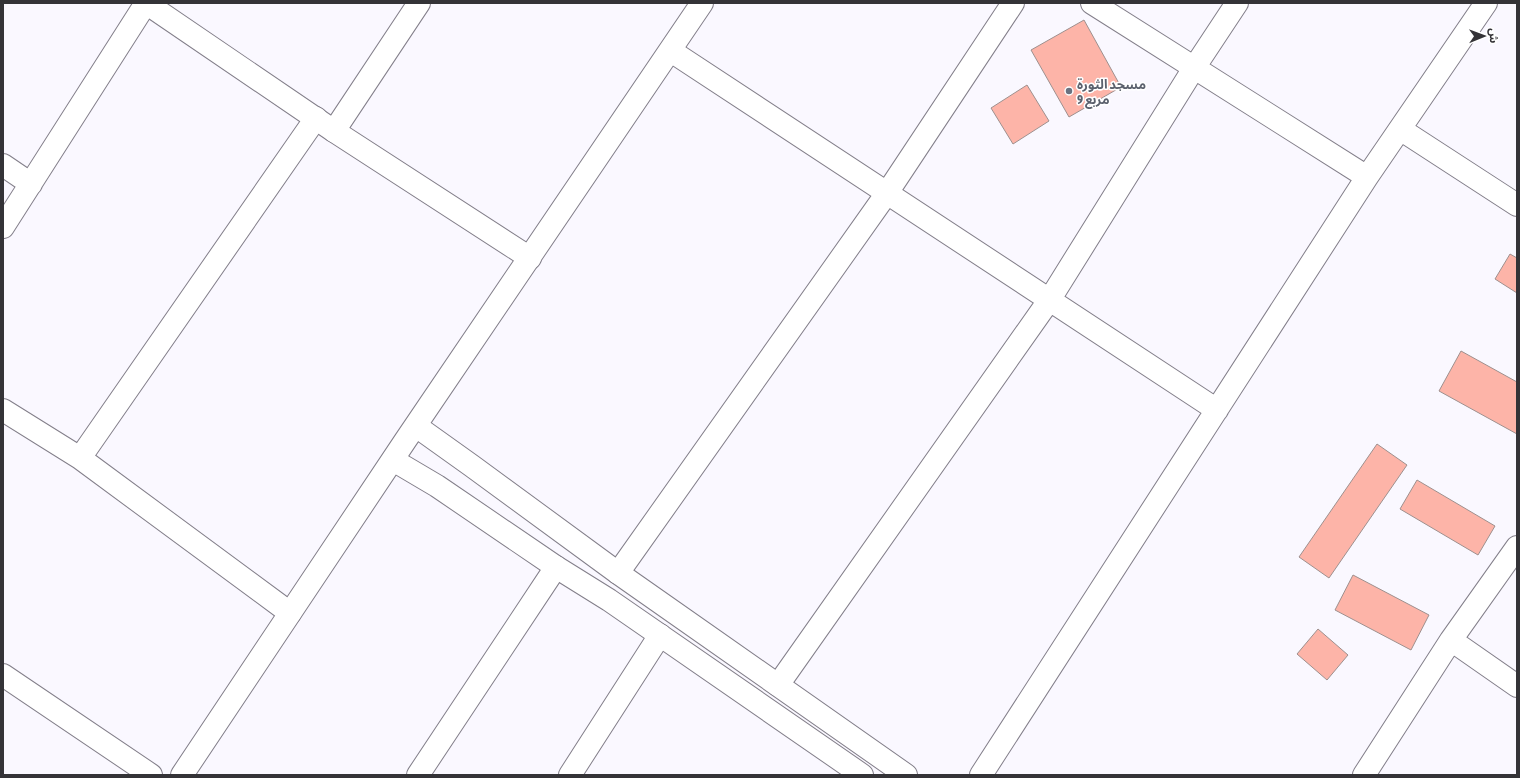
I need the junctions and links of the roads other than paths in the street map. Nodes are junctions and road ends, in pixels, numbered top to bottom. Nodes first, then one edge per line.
1 (146, 3) edge
2 (419, 3) edge
3 (702, 3) edge
4 (1013, 3) edge
5 (1092, 3) edge
6 (1238, 3) edge
7 (1486, 3) edge
8 (671, 51) junction
9 (1194, 68) junction
10 (316, 118) junction
11 (1400, 129) junction
12 (334, 131) junction
13 (3, 165) edge
14 (1367, 177) junction
15 (31, 184) junction
16 (887, 193) junction
17 (1515, 199) edge
18 (3, 227) edge
19 (530, 258) junction
20 (1050, 299) junction
21 (3, 410) edge
22 (1216, 410) junction
23 (416, 426) junction
24 (80, 458) junction
25 (393, 460) junction
26 (1517, 547) edge
27 (556, 567) junction
28 (618, 573) junction
29 (290, 613) junction
30 (660, 636) junction
31 (1451, 640) junction
32 (3, 675) edge
33 (778, 685) junction
34 (1517, 686) edge
35 (151, 775) edge
36 (182, 775) edge
37 (418, 775) edge
38 (570, 775) edge
39 (862, 775) edge
40 (906, 775) edge
41 (981, 775) edge
42 (1364, 775) edge

1 - 10 street
1 - 15 street
2 - 12 street
3 - 8 street
4 - 16 street
5 - 9 street
6 - 9 street
7 - 11 street
8 - 16 street
8 - 19 street
9 - 14 street
9 - 20 street
10 - 12 street
10 - 24 street
11 - 14 street
11 - 17 street
12 - 19 street
13 - 15 street
14 - 22 street
15 - 18 street
16 - 20 street
16 - 28 street
19 - 23 street
20 - 22 street
20 - 33 street
21 - 24 street
22 - 41 street
23 - 25 street
23 - 28 street
24 - 29 street
25 - 27 street
25 - 29 street
26 - 31 street
27 - 30 street
27 - 37 street
28 - 33 street
29 - 36 street
30 - 38 street
30 - 39 street
31 - 34 street
31 - 42 street
32 - 35 street
33 - 40 street

